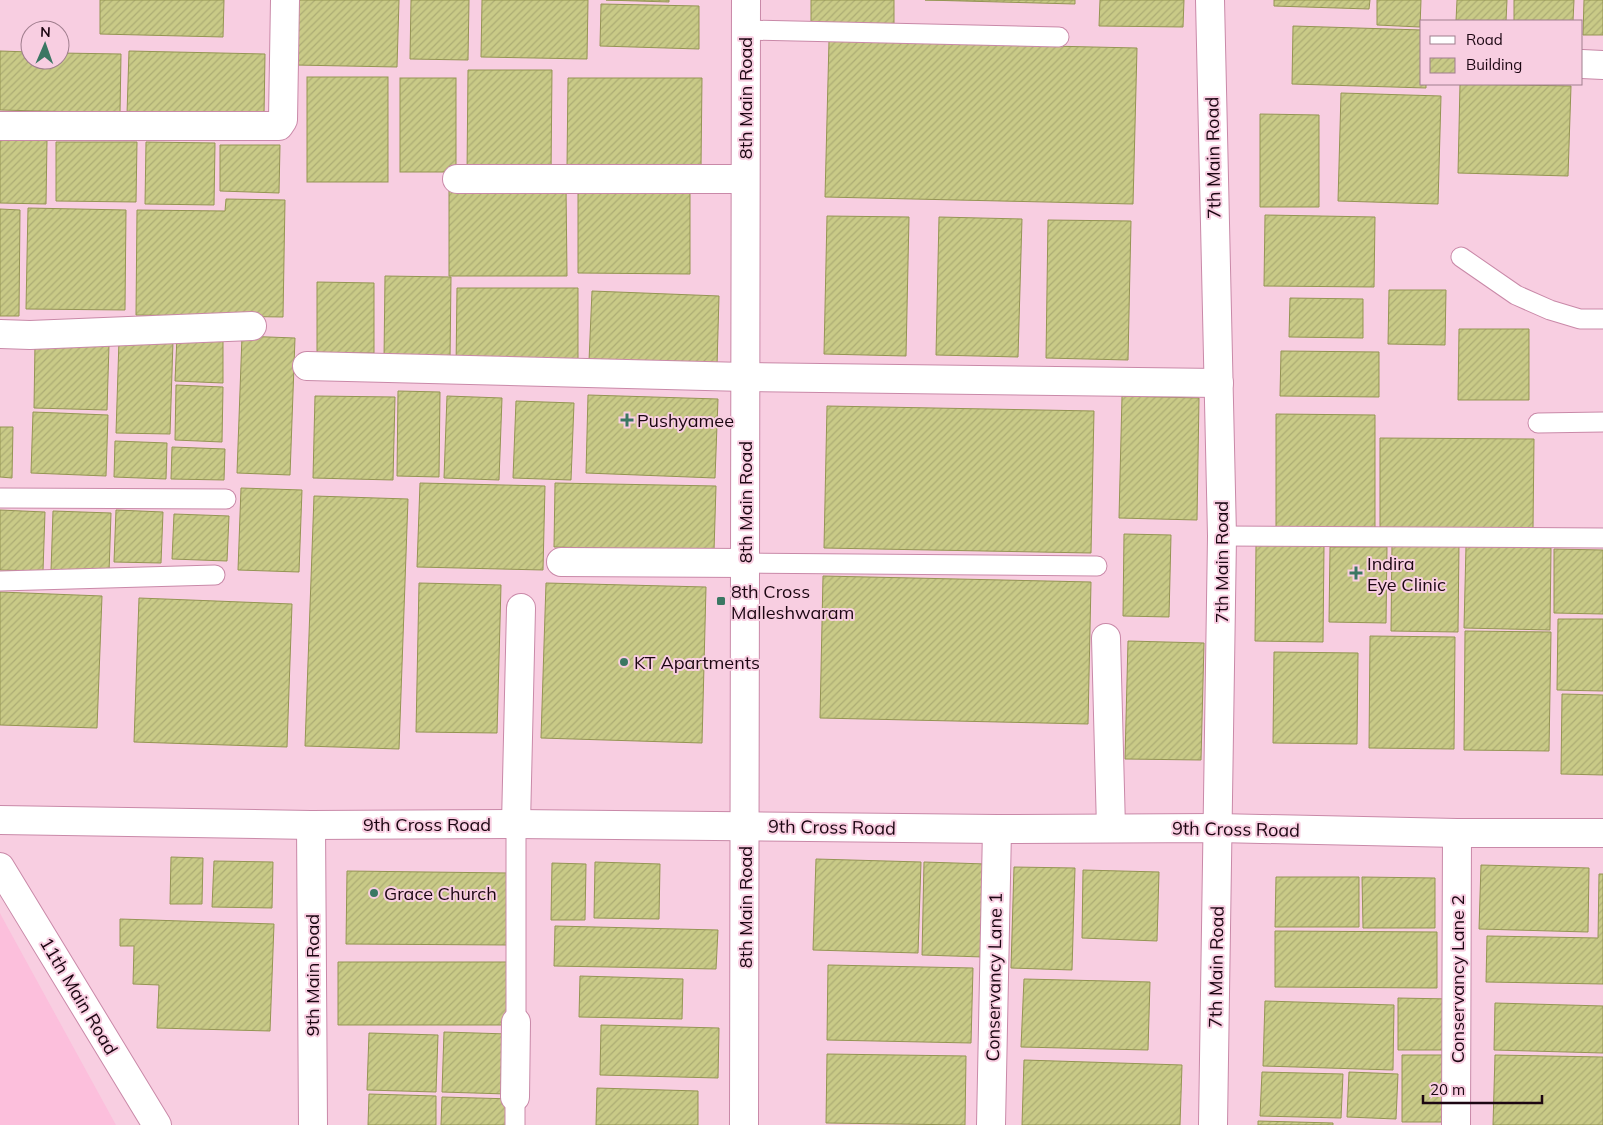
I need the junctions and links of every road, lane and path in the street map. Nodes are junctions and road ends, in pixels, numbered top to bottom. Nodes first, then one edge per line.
1 (285, 0) edge
2 (746, 0) edge
3 (1210, 0) edge
4 (746, 30) junction
5 (1059, 37) dead end
6 (1583, 64) edge
7 (1603, 65) edge
8 (0, 126) edge
9 (457, 179) dead end
10 (745, 179) junction
11 (1461, 257) dead end
12 (1603, 318) edge
13 (252, 326) dead end
14 (0, 334) edge
15 (307, 366) dead end
16 (745, 377) junction
17 (1219, 383) junction
18 (1603, 422) edge
19 (1538, 423) dead end
20 (0, 498) edge
21 (226, 499) dead end
22 (1222, 536) junction
23 (1603, 538) edge
24 (561, 562) dead end
25 (745, 563) junction
26 (1097, 566) dead end
27 (215, 575) dead end
28 (0, 581) edge
29 (521, 608) dead end
30 (1106, 638) dead end
31 (0, 820) edge
32 (516, 824) junction
33 (311, 825) junction
34 (745, 826) junction
35 (1111, 828) junction
36 (1218, 828) junction
37 (997, 829) junction
38 (1457, 833) junction
39 (1603, 833) edge
40 (0, 867) edge
41 (516, 1022) joint
42 (515, 1097) joint
43 (158, 1125) edge
44 (313, 1125) edge
45 (515, 1125) edge
46 (744, 1125) edge
47 (992, 1125) edge
48 (1213, 1125) edge
49 (1456, 1125) edge

1 - 8 street
2 - 4 street, 8th Main Road
3 - 17 street, 7th Main Road
4 - 5 lane
4 - 10 street, 8th Main Road
6 - 7 street
9 - 10 street
10 - 16 street, 8th Main Road
11 - 12 lane
13 - 14 street
15 - 16 street
16 - 17 street
16 - 25 street, 8th Main Road
17 - 22 street, 7th Main Road
18 - 19 lane
20 - 21 lane
22 - 23 lane
22 - 36 street, 7th Main Road
24 - 25 street
25 - 26 lane
25 - 34 street, 8th Main Road
27 - 28 lane
29 - 32 street
30 - 35 street
31 - 33 street, 9th Cross Road
32 - 33 street, 9th Cross Road
32 - 34 street, 9th Cross Road
32 - 41 lane
33 - 44 street, 9th Main Road
34 - 37 street, 9th Cross Road
34 - 46 street, 8th Main Road
35 - 36 street, 9th Cross Road
35 - 37 street, 9th Cross Road
36 - 38 street, 9th Cross Road
36 - 48 street, 7th Main Road
37 - 47 street, Conservancy Lane 1
38 - 39 street, 9th Cross Road
38 - 49 street, Conservancy Lane 2
40 - 43 street, 11th Main Road
41 - 42 street
42 - 45 lane

